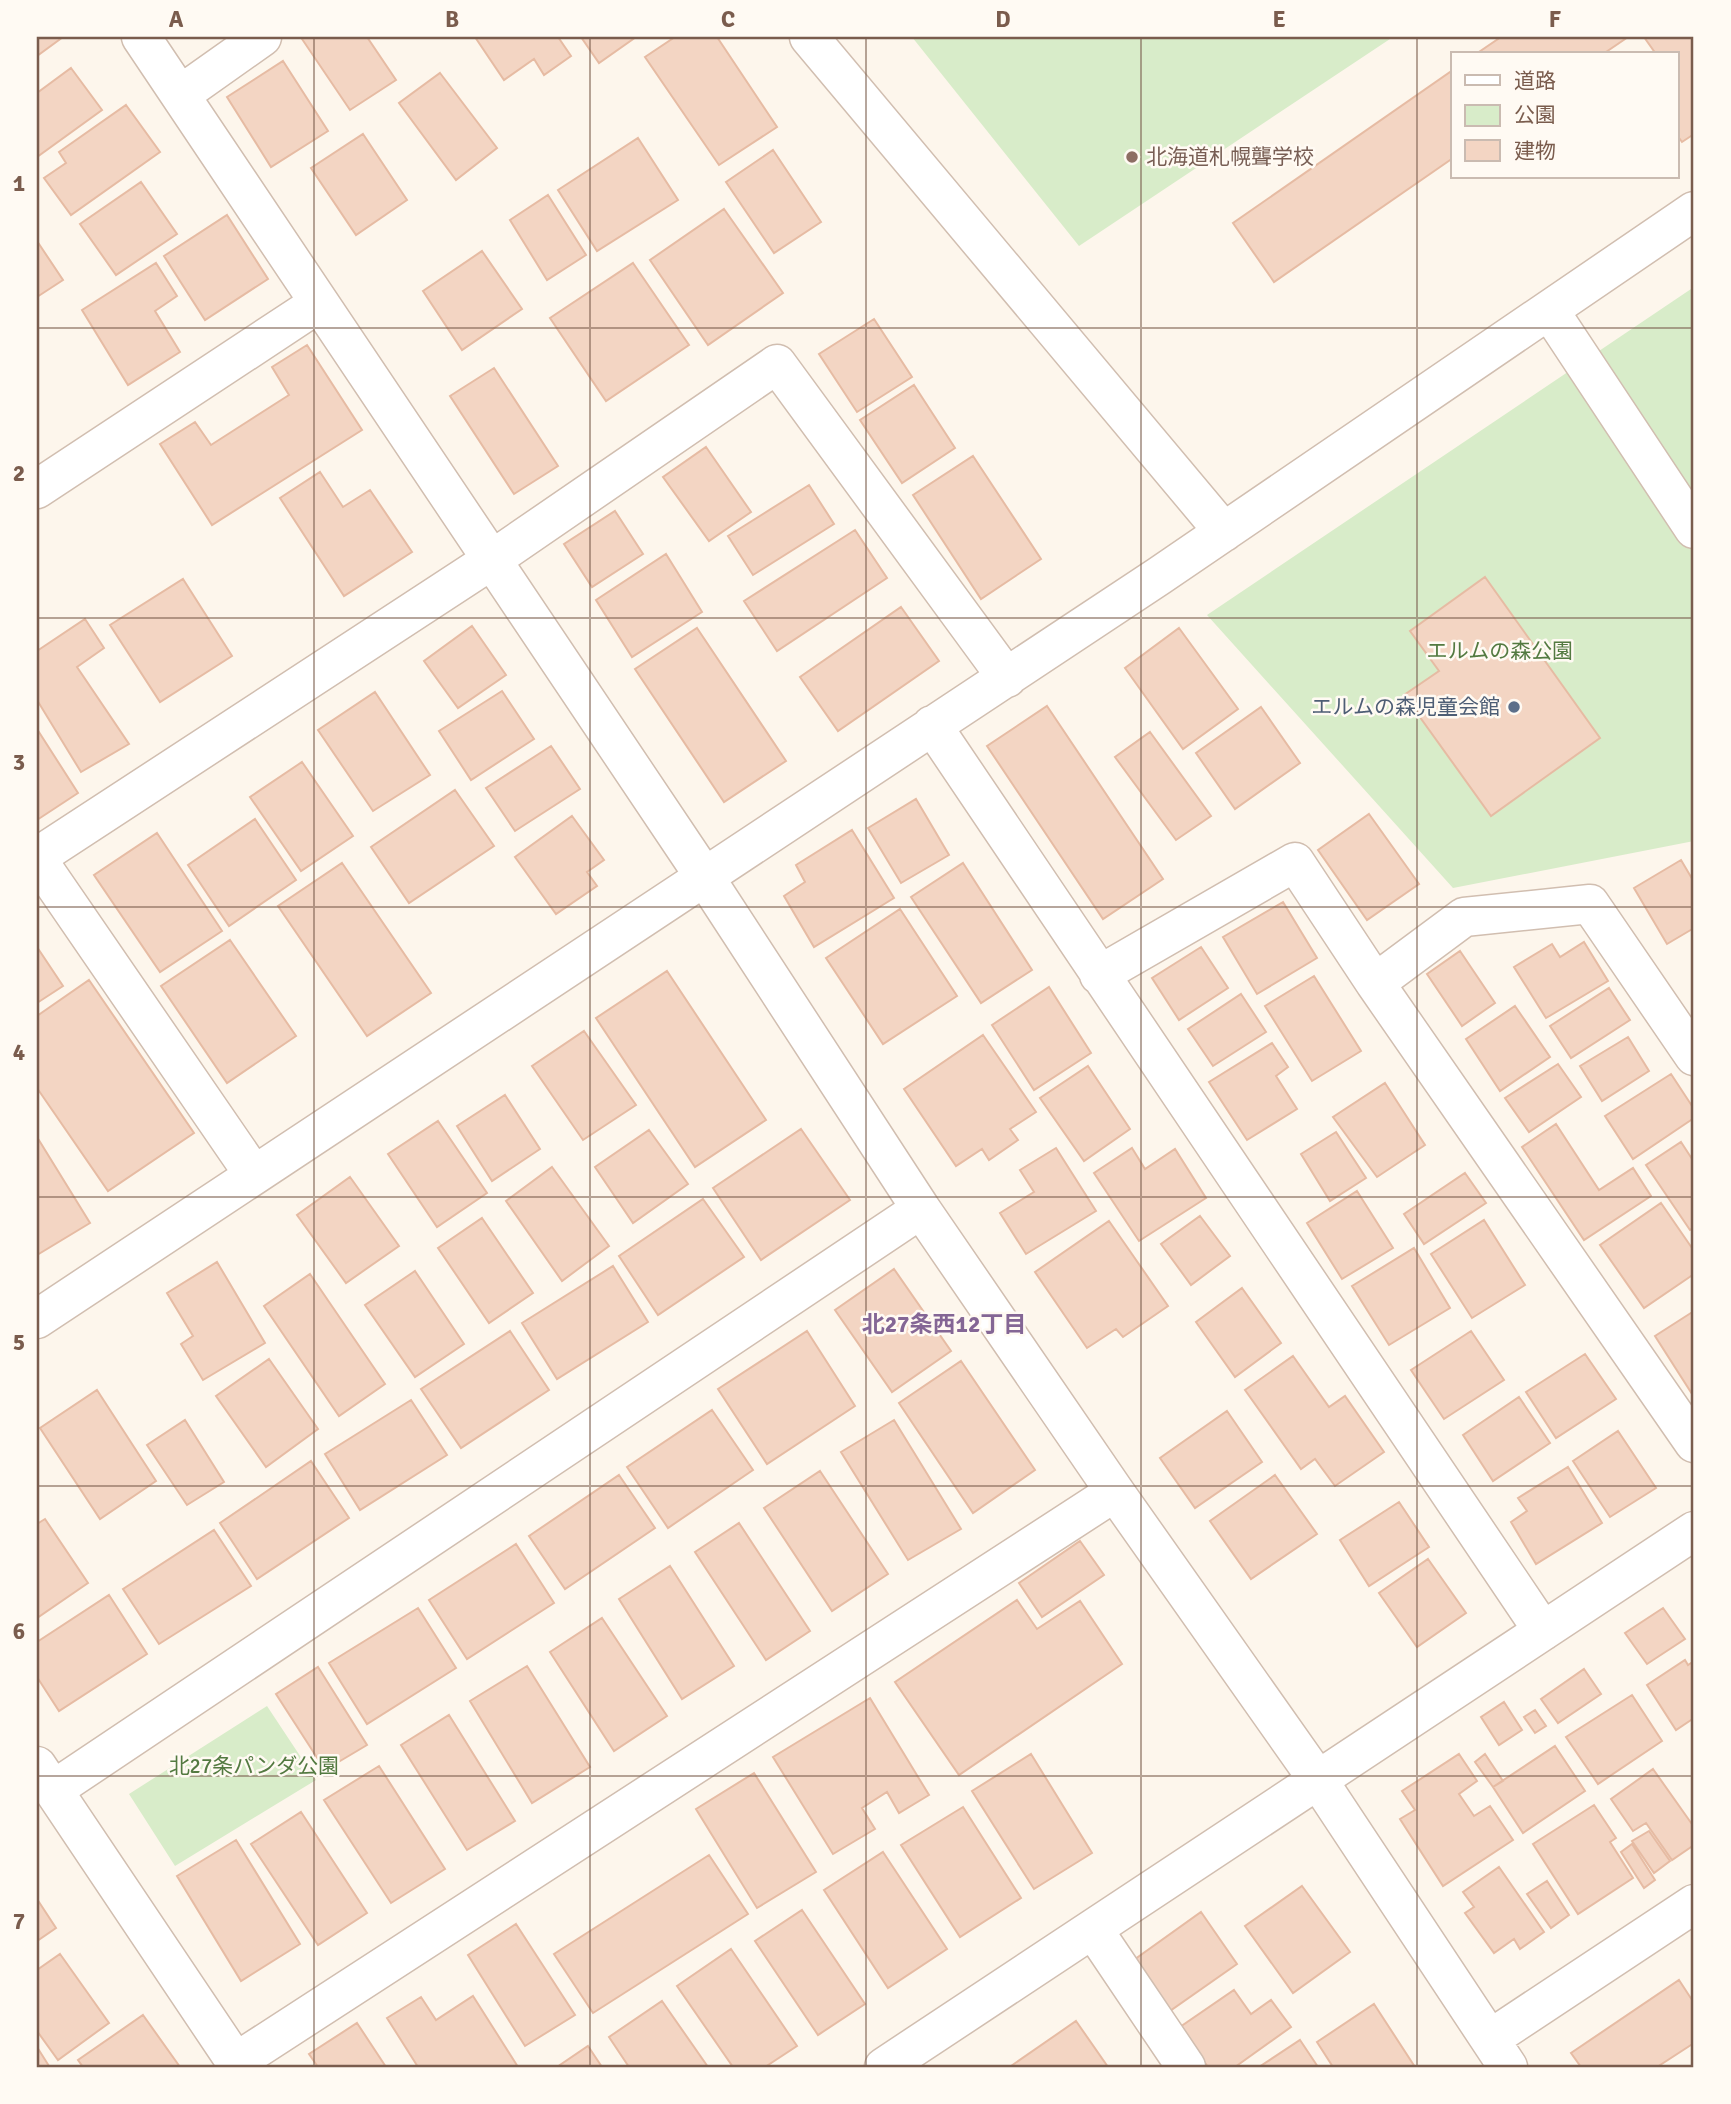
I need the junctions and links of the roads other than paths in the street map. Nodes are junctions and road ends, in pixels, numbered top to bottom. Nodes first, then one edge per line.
1 (141, 37) edge
2 (262, 37) edge
3 (809, 37) edge
4 (180, 95) junction
5 (1694, 211) edge
6 (318, 303) junction
7 (1549, 310) junction
8 (37, 489) edge
9 (1694, 529) edge
10 (1224, 532) junction
11 (491, 561) junction
12 (1007, 678) junction
13 (932, 725) junction
14 (37, 858) edge
15 (704, 876) junction
16 (1099, 975) junction
17 (1375, 983) junction
18 (1694, 1056) edge
19 (254, 1175) junction
20 (921, 1209) junction
21 (37, 1319) edge
22 (1694, 1443) edge
23 (1115, 1492) junction
24 (1694, 1531) edge
25 (1543, 1631) junction
26 (45, 1778) edge
27 (1318, 1780) junction
28 (1694, 1904) edge
29 (1093, 1929) junction
30 (1499, 2053) edge
31 (237, 2064) edge
32 (884, 2067) edge
33 (1186, 2067) edge

1 - 4 street
2 - 4 street
3 - 10 street
4 - 6 street
5 - 7 street
6 - 8 street
6 - 11 street
7 - 9 street
7 - 10 street
10 - 12 street
11 - 12 street
11 - 14 street
11 - 15 street
12 - 13 street
13 - 15 street
13 - 16 street
14 - 19 street
15 - 19 street
15 - 20 street
16 - 17 street
16 - 25 street
17 - 18 street
17 - 22 street
19 - 21 street
20 - 23 street
20 - 26 street
23 - 27 street
23 - 31 street
24 - 25 street
25 - 27 street
26 - 31 street
27 - 29 street
27 - 30 street
28 - 30 street
29 - 32 street
29 - 33 street

